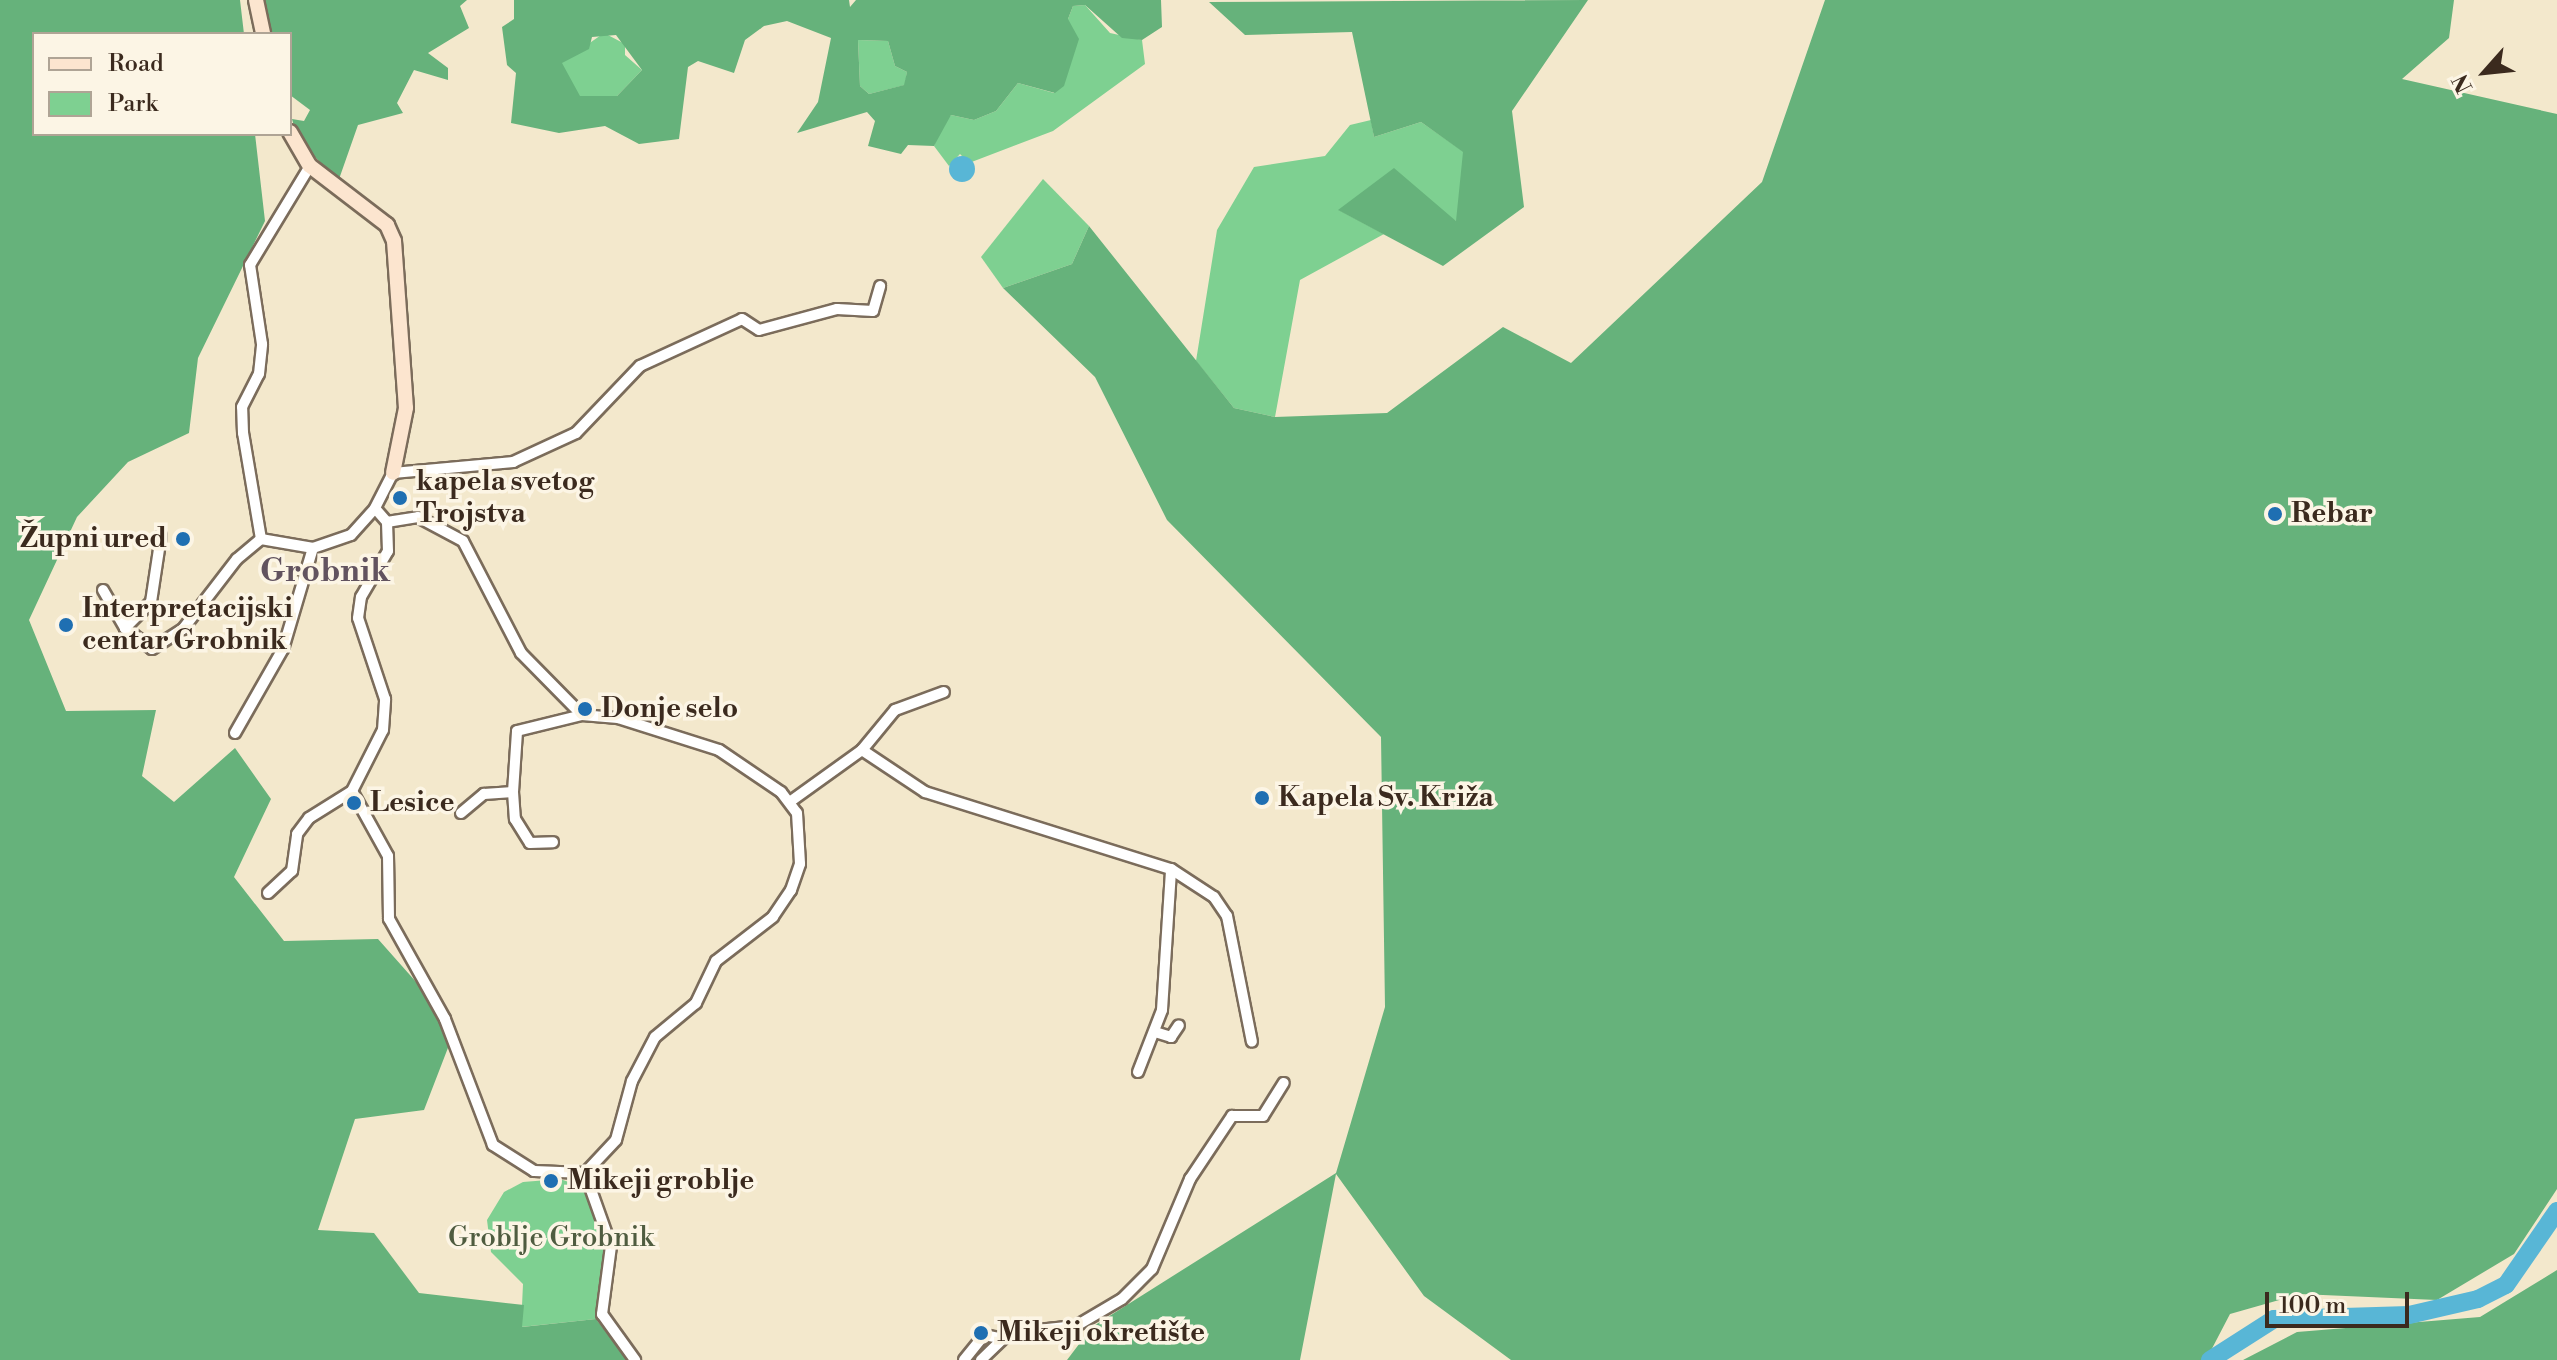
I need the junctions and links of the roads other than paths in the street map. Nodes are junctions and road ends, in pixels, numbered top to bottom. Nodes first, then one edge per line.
1 (256, 0) edge
2 (263, 32) edge
3 (292, 135) edge
4 (310, 166) junction
5 (880, 286) dead end
6 (393, 473) junction
7 (375, 508) junction
8 (387, 522) junction
9 (161, 536) dead end
10 (261, 539) junction
11 (313, 548) junction
12 (103, 590) dead end
13 (125, 628) junction
14 (944, 692) dead end
15 (582, 715) junction
16 (235, 733) dead end
17 (862, 750) junction
18 (352, 791) junction
19 (513, 792) junction
20 (791, 801) junction
21 (461, 813) dead end
22 (553, 842) dead end
23 (1171, 869) junction
24 (268, 893) dead end
25 (1179, 1025) dead end
26 (1155, 1032) junction
27 (1252, 1042) dead end
28 (1138, 1072) dead end
29 (1284, 1083) dead end
30 (585, 1173) junction
31 (999, 1338) junction
32 (635, 1360) edge
33 (964, 1360) edge
34 (981, 1360) edge

1 - 2 main road
3 - 4 main road
4 - 6 main road
4 - 10 street
5 - 6 street
6 - 7 street
7 - 8 street
7 - 11 street
8 - 15 street
8 - 18 street
9 - 13 street
10 - 11 street
10 - 13 street
11 - 16 street
12 - 13 street
14 - 17 street
15 - 19 street
15 - 20 street
17 - 20 street
17 - 23 street
18 - 24 street
18 - 30 street
19 - 21 street
19 - 22 street
20 - 30 street
23 - 26 street
23 - 27 street
25 - 26 street
26 - 28 street
29 - 31 street
30 - 32 street
31 - 33 street
31 - 34 street

